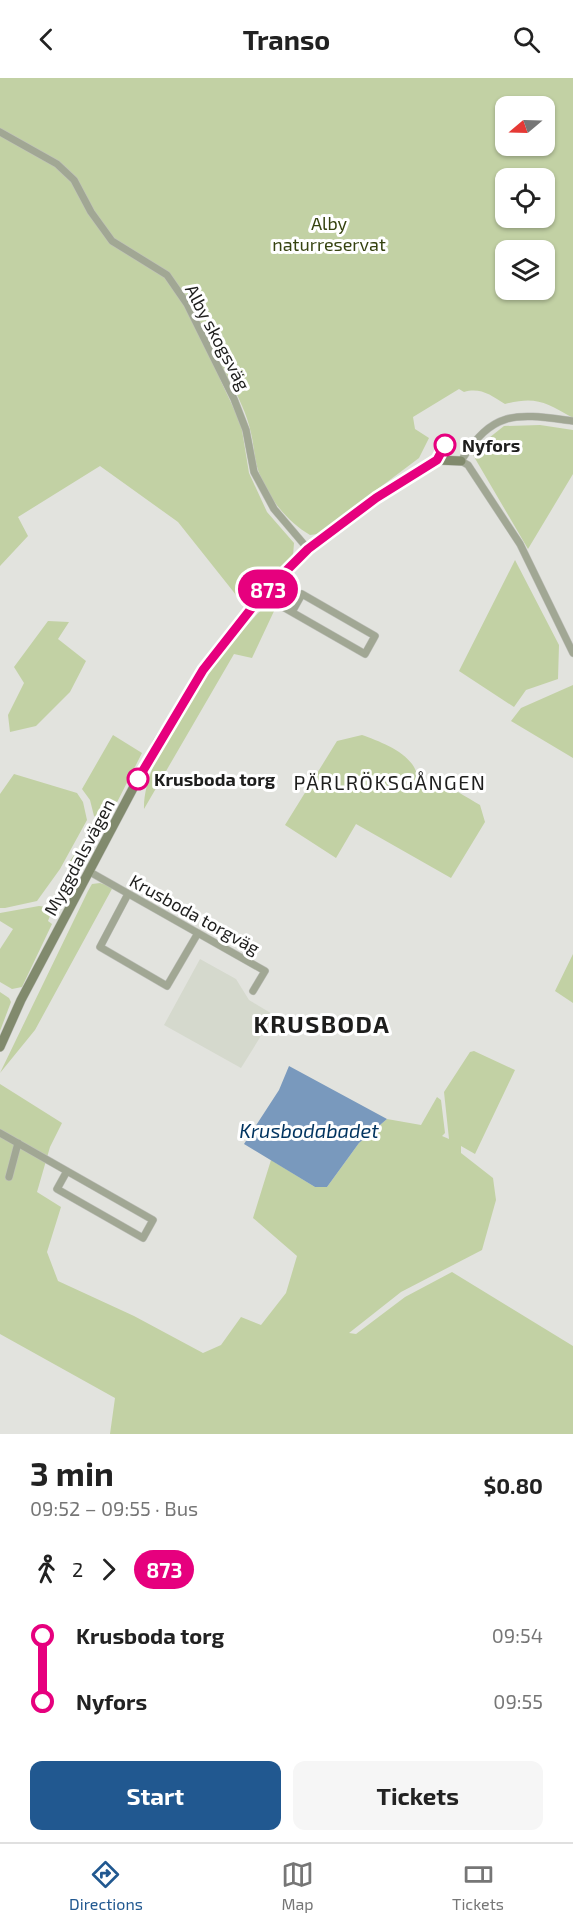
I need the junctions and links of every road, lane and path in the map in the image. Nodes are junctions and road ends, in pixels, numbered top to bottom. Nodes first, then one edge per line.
1 (0, 132) edge
2 (573, 422) edge
3 (461, 461) junction
4 (308, 549) junction
5 (262, 595) junction
6 (292, 612) junction
7 (573, 653) edge
8 (90, 872) junction
9 (128, 894) junction
10 (198, 933) junction
11 (253, 991) dead end
12 (0, 1047) edge
13 (0, 1133) edge
14 (18, 1143) junction
15 (67, 1171) junction
16 (9, 1177) dead end

1 - 4 street, Alby skogsväg
2 - 3 street
3 - 4 street, Myggdalsvägen
3 - 7 street
4 - 5 street, Myggdalsvägen
5 - 6 street
5 - 8 street, Myggdalsvägen
6 - 6 street
8 - 9 street, Krusboda torgväg
8 - 12 street, Myggdalsvägen
9 - 10 street, Krusboda torgväg
9 - 10 street
10 - 11 street, Krusboda torgväg
13 - 14 street
14 - 15 street
14 - 16 street
15 - 15 street

